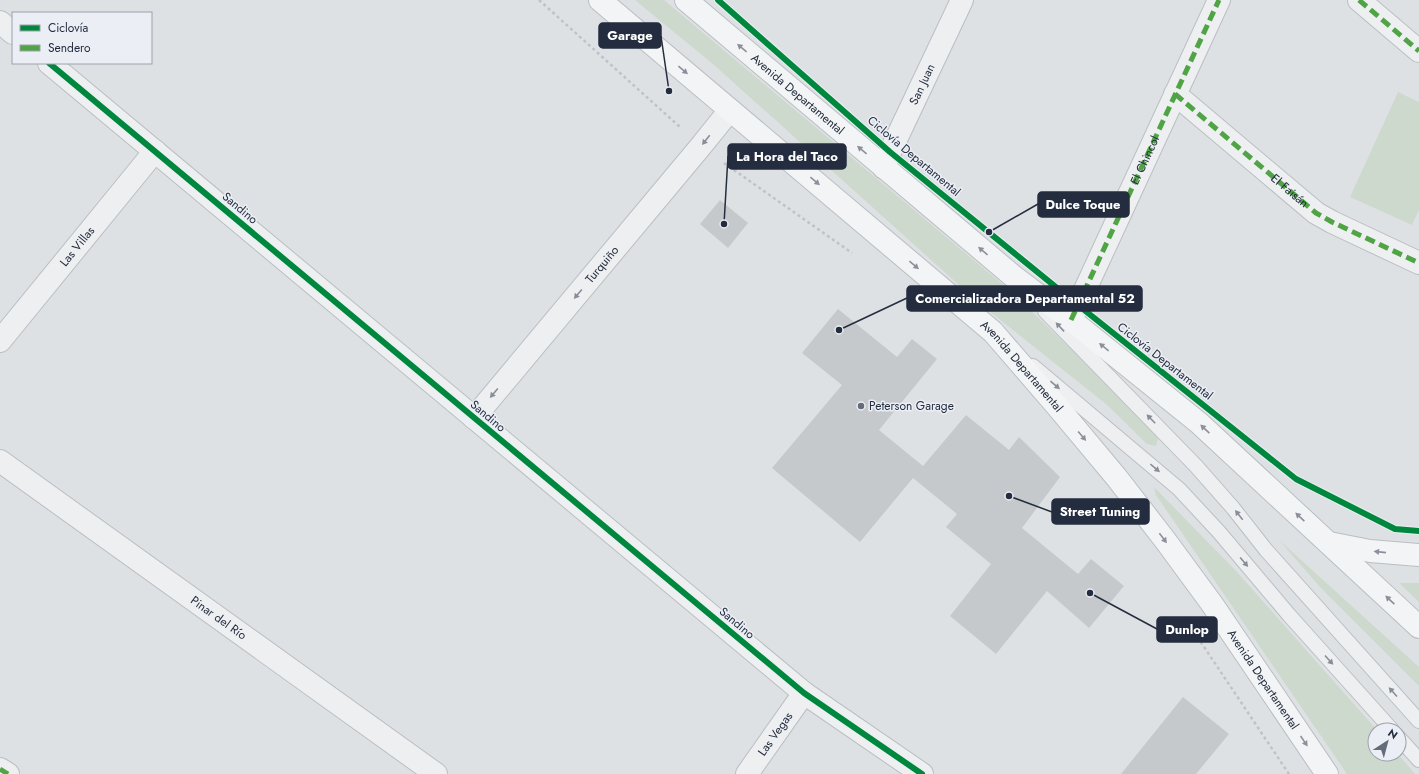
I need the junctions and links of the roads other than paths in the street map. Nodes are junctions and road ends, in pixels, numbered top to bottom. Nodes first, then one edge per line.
1 (600, 0) edge
2 (686, 0) edge
3 (962, 0) edge
4 (1219, 0) edge
5 (1359, 0) edge
6 (0, 22) edge
7 (12, 32) edge
8 (1419, 51) edge
9 (50, 64) edge
10 (1176, 94) junction
11 (730, 110) junction
12 (154, 151) junction
13 (884, 168) junction
14 (1419, 263) edge
15 (1013, 276) junction
16 (1071, 320) junction
17 (993, 332) junction
18 (0, 341) edge
19 (474, 418) junction
20 (0, 461) edge
21 (1329, 544) junction
22 (1419, 555) edge
23 (1419, 627) edge
24 (804, 694) junction
25 (1419, 721) edge
26 (1385, 722) edge
27 (1407, 747) edge
28 (1419, 760) edge
29 (0, 768) edge
30 (8, 774) edge
31 (436, 774) edge
32 (747, 774) edge
33 (922, 774) edge
34 (1327, 774) edge

1 -> 11 main road, Avenida Departamental
13 -> 2 main road, Avenida Departamental
3 - 13 street, San Juan
4 - 10 street, El Chincol
5 - 8 street
6 - 7 street
9 - 12 street, Sandino
10 - 14 street, El Faisán
10 - 16 street, El Chincol
11 -> 17 main road, Avenida Departamental
11 -> 19 street, Turquiño
12 - 18 street, Las Villas
12 - 19 street, Sandino
15 -> 13 main road, Avenida Departamental
15 - 16 main road, Avenida Departamental
25 -> 15 lane
21 -> 16 main road, Avenida Departamental
17 -> 26 lane
17 -> 34 main road, Avenida Departamental
19 - 24 street, Sandino
20 - 31 street, Pinar del Río
22 -> 21 main road
23 -> 21 main road, Avenida Departamental
24 - 32 street, Las Vegas
24 - 33 street, Sandino
27 - 28 lane
29 - 30 street

